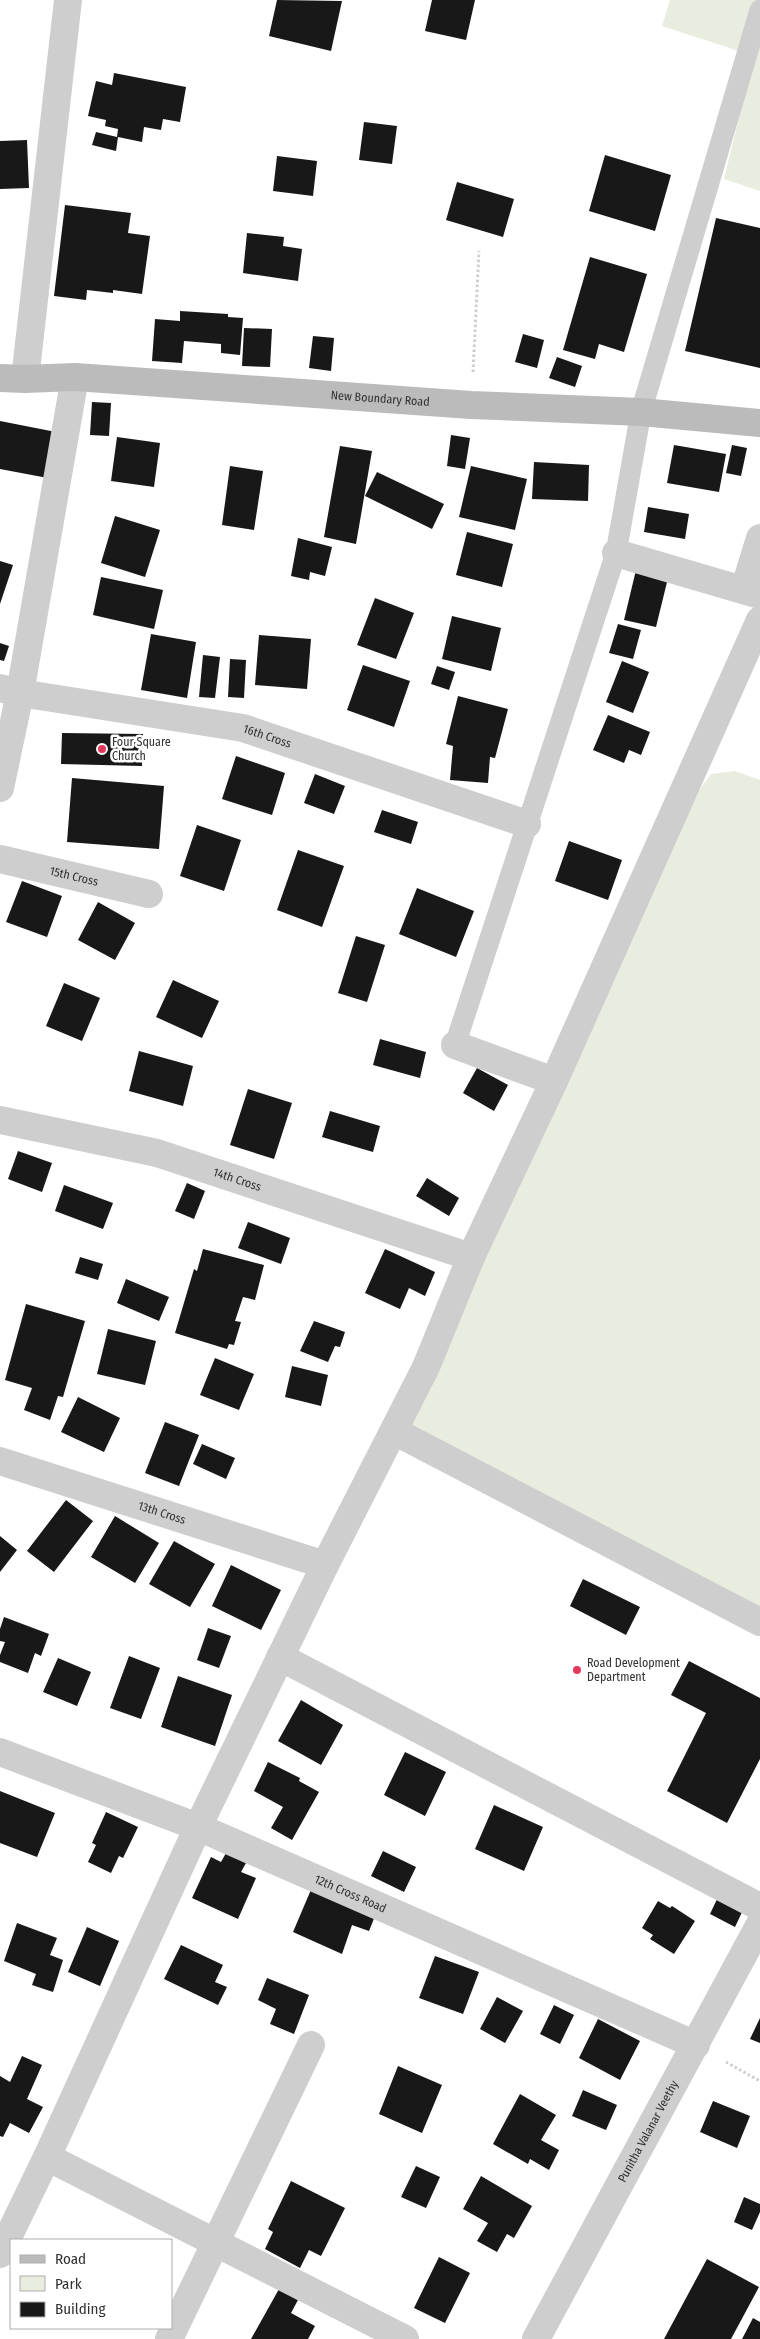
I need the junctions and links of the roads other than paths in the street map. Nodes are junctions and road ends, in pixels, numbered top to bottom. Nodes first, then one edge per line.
1 (68, 0) edge
2 (760, 10) edge
3 (75, 377) junction
4 (12, 379) edge
5 (641, 412) junction
6 (760, 423) edge
7 (760, 538) edge
8 (616, 553) junction
9 (752, 593) edge
10 (760, 620) edge
11 (10, 690) edge
12 (0, 788) edge
13 (527, 824) junction
14 (0, 859) edge
15 (149, 894) dead end
16 (455, 1045) joint
17 (554, 1081) junction
18 (0, 1120) edge
19 (471, 1257) junction
20 (394, 1431) junction
21 (0, 1461) edge
22 (325, 1565) junction
23 (760, 1622) edge
24 (280, 1657) junction
25 (0, 1752) edge
26 (198, 1827) junction
27 (760, 1907) edge
28 (760, 1924) edge
29 (311, 2045) dead end
30 (696, 2045) junction
31 (48, 2157) junction
32 (11, 2204) edge
33 (215, 2242) junction
34 (0, 2254) edge
35 (168, 2339) edge
36 (406, 2339) edge
37 (536, 2339) edge

1 - 4 street
2 - 5 lane
3 - 4 main road, New Boundary Road
3 - 5 main road, New Boundary Road
3 - 11 street
5 - 6 main road, New Boundary Road
5 - 8 lane
7 - 9 street
8 - 9 street
8 - 13 lane
10 - 17 street
11 - 12 street
11 - 13 street, 16th Cross
13 - 16 lane
14 - 15 street, 15th Cross
16 - 17 street
17 - 19 street
18 - 19 street, 14th Cross
19 - 20 street
20 - 22 street
20 - 23 street
21 - 22 street, 13th Cross
22 - 24 street
24 - 26 street
24 - 27 street
25 - 26 street, 12th Cross Road
26 - 30 street, 12th Cross Road
26 - 31 street
28 - 30 street, Punitha Valanar Veethy
29 - 33 street
30 - 37 street, Punitha Valanar Veethy
31 - 32 street
31 - 33 street
32 - 34 street
33 - 35 street
33 - 36 street

